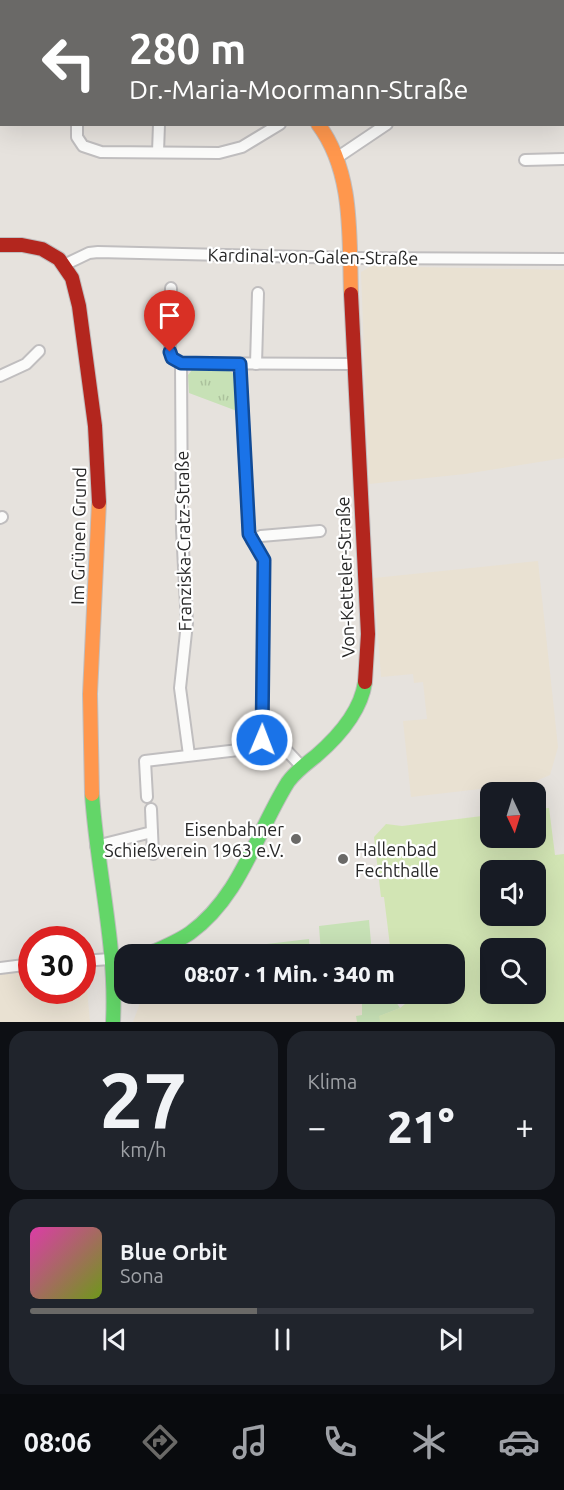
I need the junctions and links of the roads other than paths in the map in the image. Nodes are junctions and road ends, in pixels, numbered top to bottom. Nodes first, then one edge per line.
1 (77, 126) edge
2 (159, 126) edge
3 (277, 126) edge
4 (320, 126) edge
5 (384, 126) edge
6 (159, 152) junction
7 (338, 157) junction
8 (564, 159) edge
9 (525, 160) dead end
10 (0, 246) edge
11 (349, 258) junction
12 (564, 259) edge
13 (64, 265) junction
14 (171, 288) dead end
15 (258, 294) dead end
16 (39, 351) dead end
17 (181, 363) junction
18 (240, 364) junction
19 (256, 364) junction
20 (354, 364) junction
21 (0, 376) edge
22 (320, 531) dead end
23 (252, 541) junction
24 (262, 740) junction
25 (189, 755) junction
26 (302, 767) junction
27 (147, 797) dead end
28 (151, 809) dead end
29 (152, 832) junction
30 (96, 846) junction
31 (153, 854) dead end
32 (116, 944) edge
33 (170, 944) edge
34 (114, 959) edge
35 (96, 961) edge
36 (18, 966) edge
37 (0, 968) edge
38 (115, 1004) edge
39 (113, 1022) edge

1 - 6 street
2 - 6 street
3 - 6 street
4 - 7 street, Von-Ketteler-Straße
5 - 7 street
7 - 11 street, Von-Ketteler-Straße
8 - 9 street
10 - 13 street
11 - 12 street, Kardinal-von-Galen-Straße
11 - 13 street, Kardinal-von-Galen-Straße
11 - 20 street, Von-Ketteler-Straße
13 - 30 street, Im Grünen Grund
14 - 17 street
15 - 19 street
16 - 21 street
17 - 18 street
17 - 25 street, Franziska-Cratz-Straße
18 - 19 street
18 - 23 street
19 - 20 street
20 - 26 street, Von-Ketteler-Straße
22 - 23 street
23 - 24 street
24 - 25 street
24 - 26 street
25 - 27 street
26 - 33 street, Von-Ketteler-Straße
28 - 29 street
29 - 30 street
29 - 31 street
30 - 32 street, Im Grünen Grund
34 - 35 street
36 - 37 street
38 - 39 street, Im Grünen Grund

